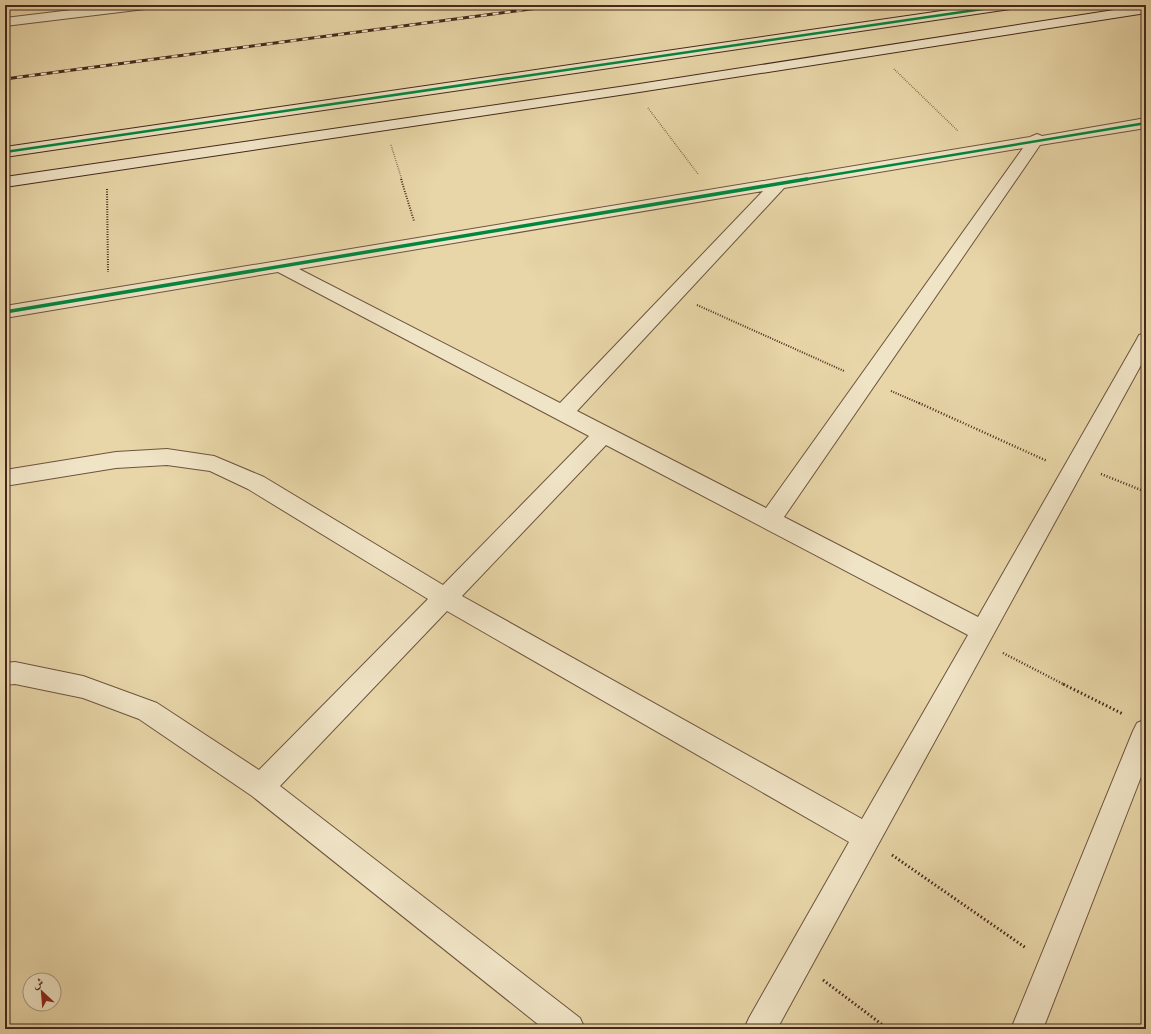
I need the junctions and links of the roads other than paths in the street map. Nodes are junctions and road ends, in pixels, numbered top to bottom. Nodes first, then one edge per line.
1 (145, 5) edge
2 (1010, 5) edge
3 (1146, 9) edge
4 (5, 22) edge
5 (1146, 123) edge
6 (1037, 140) junction
7 (5, 152) edge
8 (5, 182) edge
9 (781, 182) junction
10 (279, 266) junction
11 (5, 312) edge
12 (1146, 339) edge
13 (562, 414) junction
14 (603, 435) junction
15 (5, 478) edge
16 (769, 521) junction
17 (445, 598) junction
18 (980, 636) junction
19 (5, 674) edge
20 (1136, 723) edge
21 (261, 787) junction
22 (867, 838) junction
23 (569, 1029) edge
24 (760, 1029) edge
25 (1027, 1029) edge

1 - 4 street
2 - 7 street
3 - 8 street
5 - 6 street
6 - 9 street
6 - 16 street
9 - 10 street
9 - 13 street
10 - 11 street
10 - 13 street
12 - 18 street
13 - 14 street
14 - 16 street
14 - 17 street
15 - 17 street
16 - 18 street
17 - 21 street
17 - 22 street
18 - 22 street
19 - 21 street
20 - 25 street
21 - 23 street
22 - 24 street

